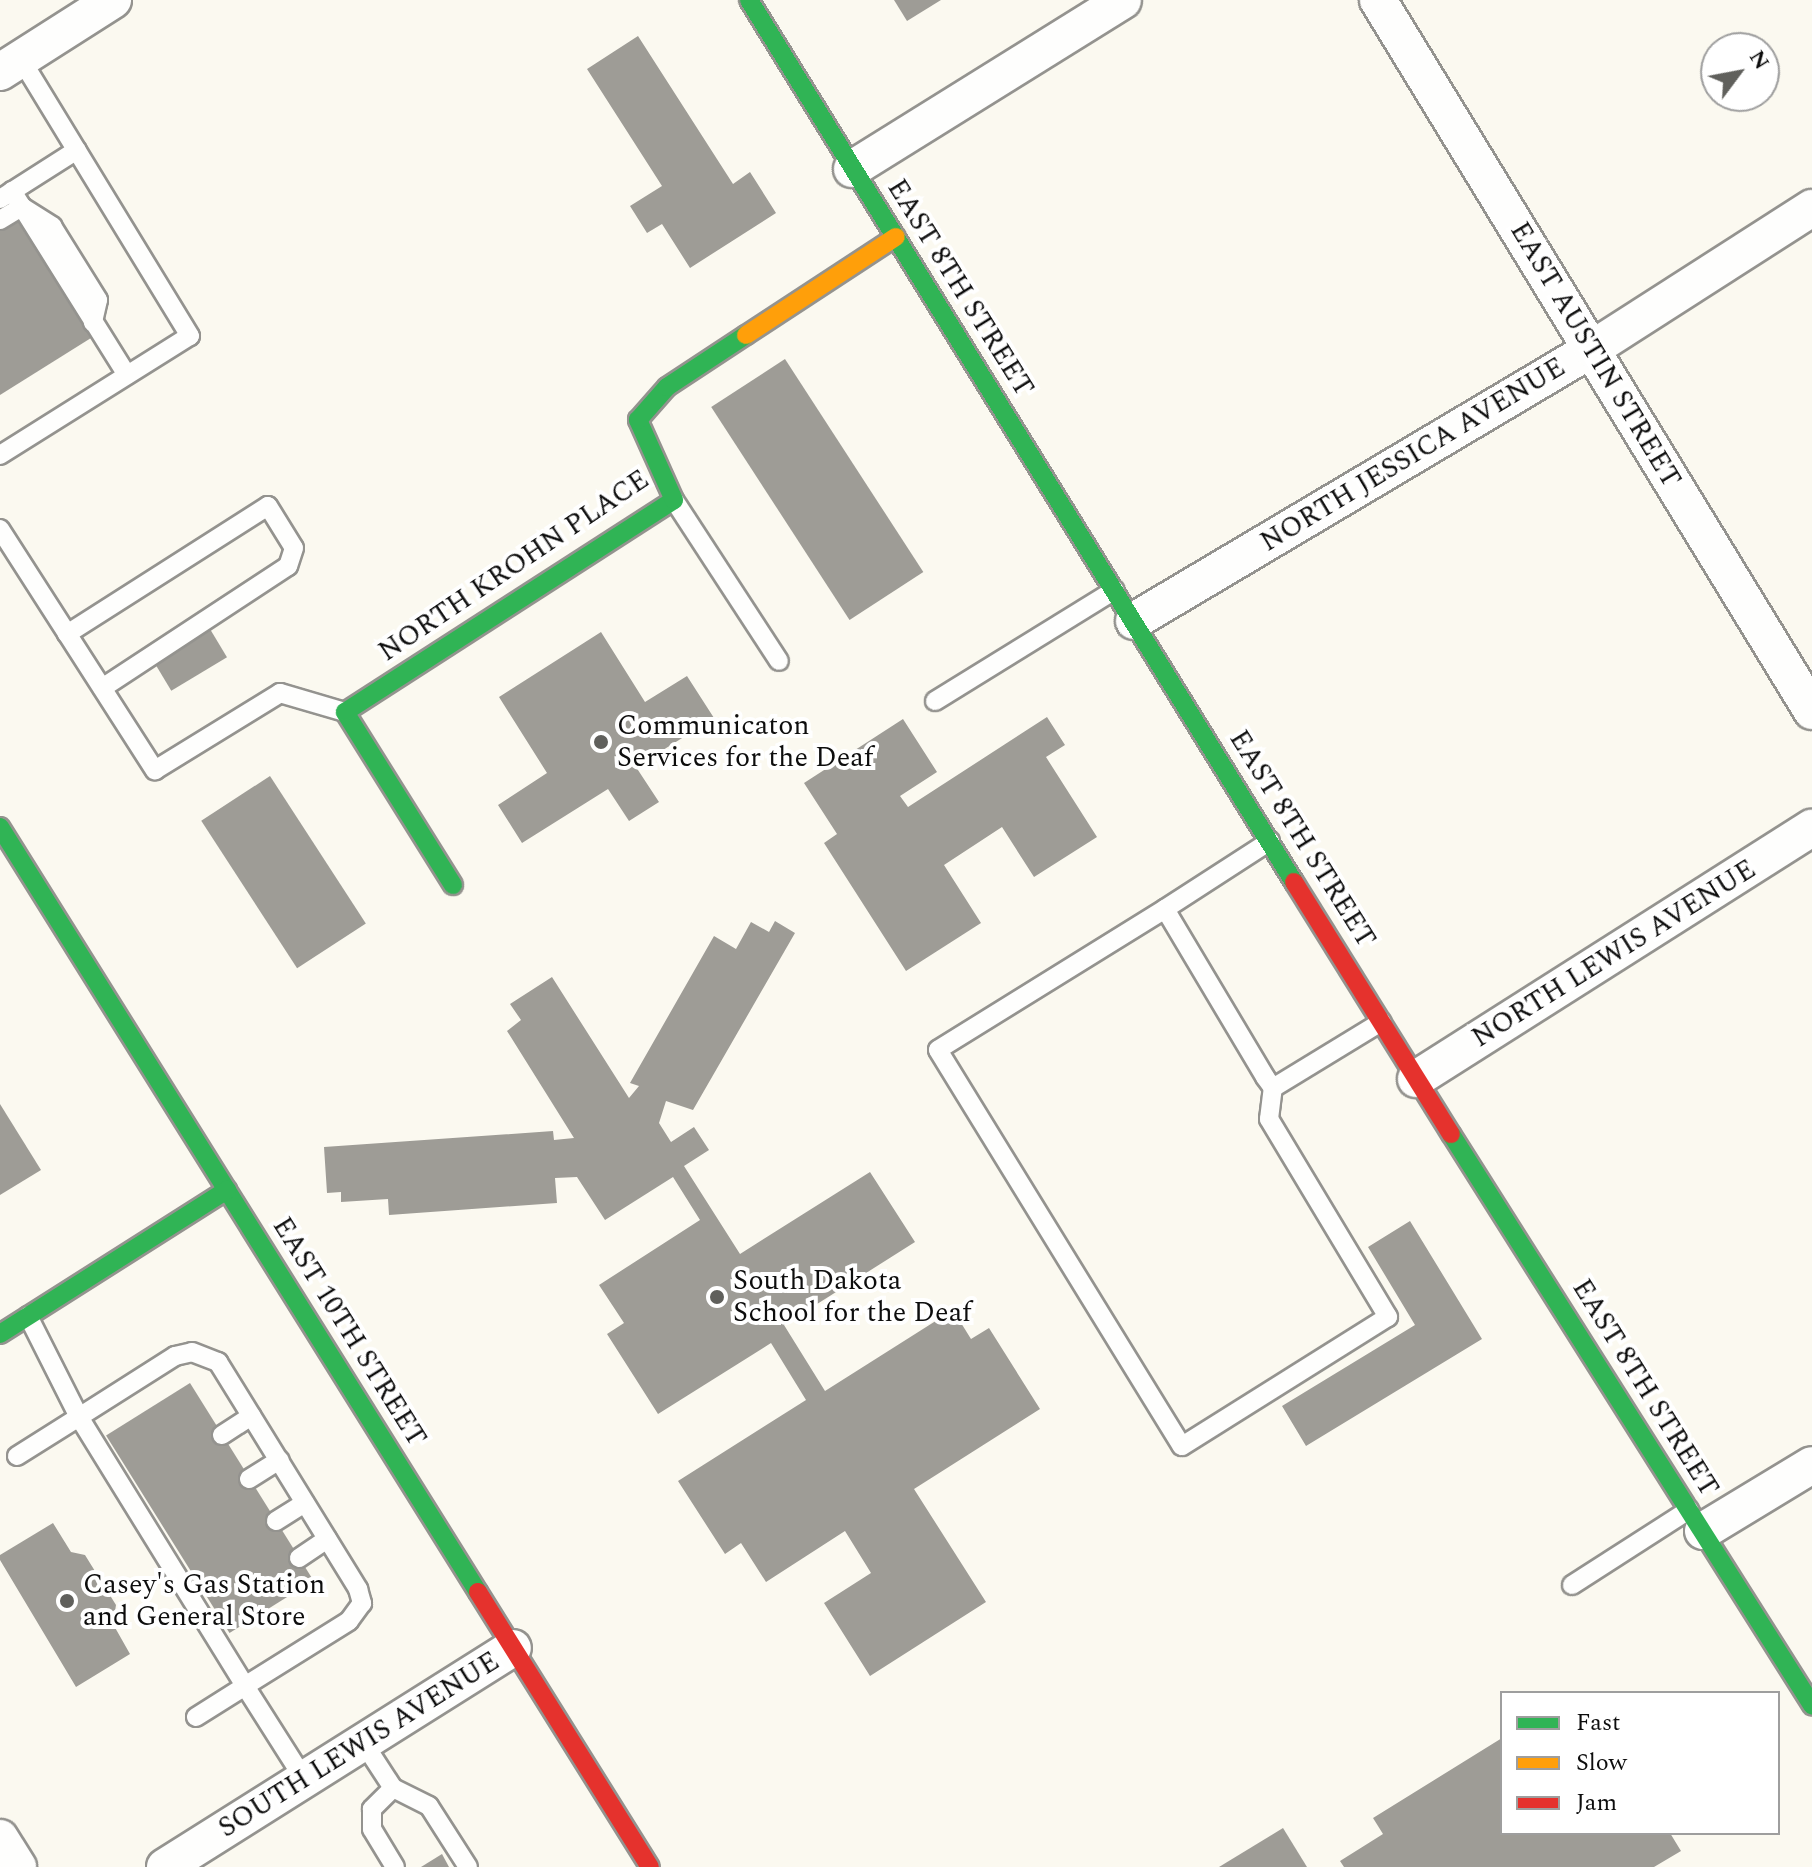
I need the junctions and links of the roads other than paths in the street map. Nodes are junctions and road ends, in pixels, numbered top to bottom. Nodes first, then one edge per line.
1 (113, 0) edge
2 (749, 0) edge
3 (1123, 0) edge
4 (1378, 0) edge
5 (11, 66) edge
6 (77, 150) junction
7 (852, 169) junction
8 (11, 199) edge
9 (1812, 208) edge
10 (0, 220) edge
11 (896, 237) junction
12 (1592, 349) junction
13 (127, 375) junction
14 (0, 455) edge
15 (674, 500) junction
16 (0, 529) edge
17 (1115, 590) junction
18 (1134, 621) junction
19 (67, 634) junction
20 (779, 661) dead end
21 (102, 688) junction
22 (935, 701) dead end
23 (1812, 711) edge
24 (345, 712) junction
25 (0, 827) edge
26 (1812, 828) edge
27 (1270, 841) junction
28 (453, 885) dead end
29 (1165, 909) junction
30 (1381, 1022) junction
31 (1416, 1079) junction
32 (1273, 1088) junction
33 (227, 1190) junction
34 (28, 1316) junction
35 (0, 1334) edge
36 (251, 1416) junction
37 (79, 1417) junction
38 (222, 1435) dead end
39 (17, 1456) dead end
40 (279, 1460) junction
41 (1812, 1465) edge
42 (249, 1479) dead end
43 (305, 1503) junction
44 (1696, 1520) junction
45 (276, 1521) dead end
46 (327, 1539) junction
47 (299, 1558) dead end
48 (1572, 1585) dead end
49 (513, 1648) junction
50 (245, 1686) junction
51 (1812, 1705) edge
52 (196, 1717) dead end
53 (363, 1742) junction
54 (304, 1779) junction
55 (393, 1788) junction
56 (0, 1838) edge
57 (18, 1867) edge
58 (165, 1867) edge
59 (395, 1867) edge
60 (468, 1867) edge
61 (650, 1867) edge

1 - 5 street
2 - 7 street, EAST 8TH STREET
3 - 7 street
4 - 12 street, EAST AUSTIN STREET
5 - 6 lane
6 - 8 lane
6 - 13 lane
7 - 11 street, EAST 8TH STREET
8 - 10 lane
8 - 13 lane
9 - 12 street, NORTH JESSICA AVENUE
11 - 15 street, NORTH KROHN PLACE
11 - 17 street, EAST 8TH STREET
12 - 18 street, NORTH JESSICA AVENUE
12 - 23 street, EAST AUSTIN STREET
13 - 14 lane
15 - 20 lane
15 - 24 street, NORTH KROHN PLACE
16 - 19 lane
17 - 18 street, EAST 8TH STREET
17 - 22 lane
18 - 27 street, EAST 8TH STREET
19 - 21 lane
19 - 21 lane
21 - 24 lane
24 - 28 street
25 - 33 street, EAST 10TH STREET
26 - 31 street, NORTH LEWIS AVENUE
27 - 29 lane
27 - 30 street, EAST 8TH STREET
29 - 32 lane
29 - 32 lane
30 - 31 street, EAST 8TH STREET
30 - 32 lane
31 - 44 street, EAST 8TH STREET
33 - 34 street
33 - 49 street, EAST 10TH STREET
34 - 35 street
34 - 37 lane
36 - 37 lane
36 - 38 lane
36 - 40 lane
37 - 39 lane
37 - 50 lane
40 - 42 lane
40 - 43 lane
41 - 44 street
43 - 45 lane
43 - 46 lane
44 - 48 lane
44 - 51 street, EAST 8TH STREET
46 - 47 lane
46 - 50 lane
49 - 53 street, SOUTH LEWIS AVENUE
49 - 61 street, EAST 10TH STREET
50 - 52 lane
50 - 54 lane
53 - 54 street, SOUTH LEWIS AVENUE
53 - 55 lane
54 - 58 street, SOUTH LEWIS AVENUE
55 - 59 lane
55 - 60 lane
56 - 57 street

